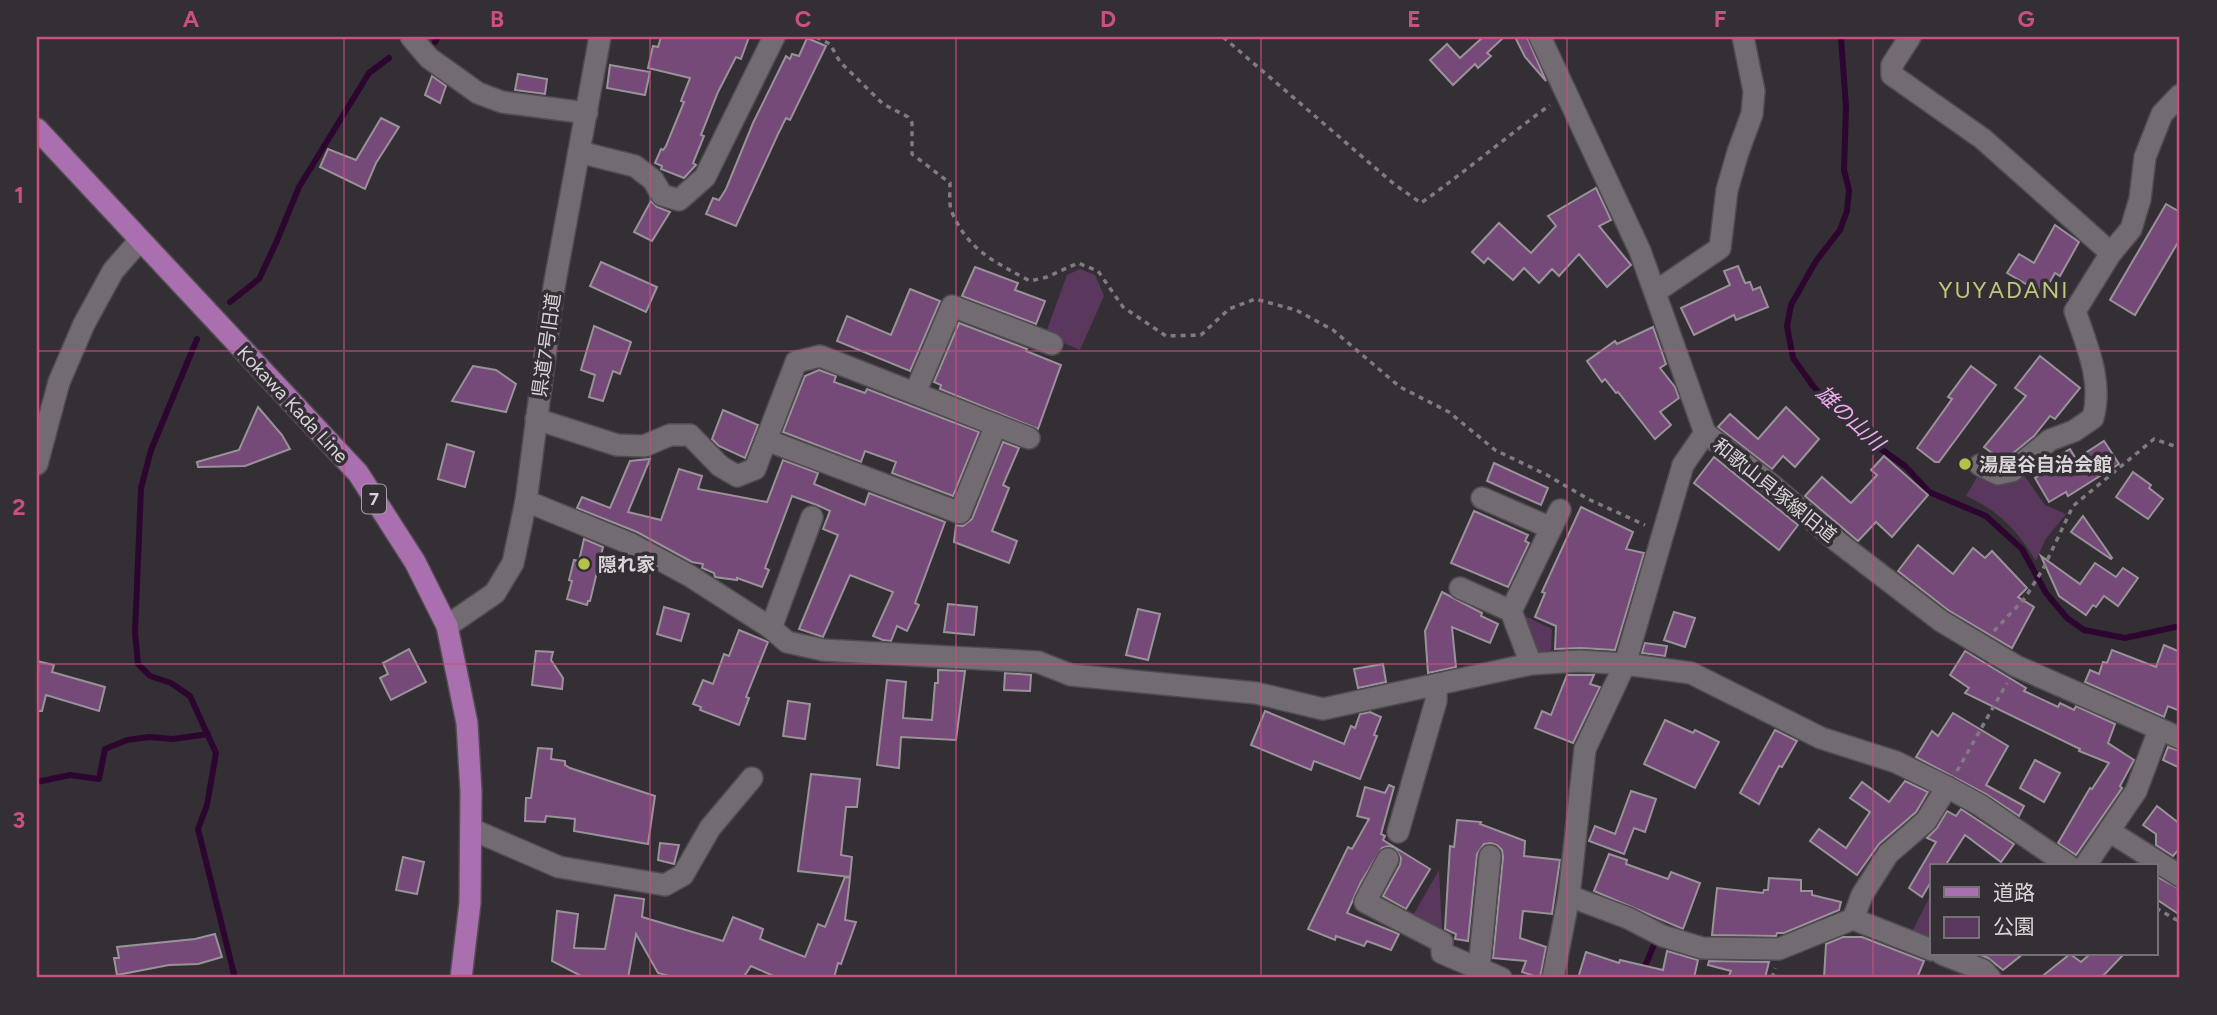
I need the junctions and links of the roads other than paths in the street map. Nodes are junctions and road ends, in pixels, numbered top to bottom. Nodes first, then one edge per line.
1 (411, 37) edge
2 (600, 37) edge
3 (774, 37) edge
4 (1540, 37) edge
5 (1743, 37) edge
6 (1910, 37) edge
7 (2180, 95) edge
8 (587, 113) junction
9 (37, 130) edge
10 (579, 152) junction
11 (140, 240) junction
12 (2111, 253) junction
13 (1655, 292) junction
14 (1052, 344) dead end
15 (915, 393) junction
16 (536, 419) junction
17 (996, 425) junction
18 (1706, 433) junction
19 (1029, 438) dead end
20 (766, 440) junction
21 (37, 464) edge
22 (1980, 465) dead end
23 (1482, 498) dead end
24 (526, 501) junction
25 (812, 517) dead end
26 (1460, 587) dead end
27 (1511, 611) junction
28 (447, 626) junction
29 (771, 628) junction
30 (1531, 664) junction
31 (1625, 664) junction
32 (1436, 685) junction
33 (2159, 730) junction
34 (2180, 738) edge
35 (752, 778) dead end
36 (1947, 787) junction
37 (471, 829) junction
38 (2109, 831) junction
39 (1398, 832) dead end
40 (1490, 856) dead end
41 (1388, 859) dead end
42 (2065, 864) edge
43 (2086, 864) edge
44 (2180, 876) edge
45 (1569, 896) junction
46 (1853, 919) junction
47 (1930, 949) edge
48 (1947, 956) edge
49 (1488, 974) edge
50 (461, 978) edge
51 (1553, 978) edge
52 (1990, 978) edge

1 - 8 street
2 - 8 street, 県道7号旧道
3 - 10 street
4 - 13 street, 和歌山貝塚線旧道
5 - 13 street
6 - 12 street
7 - 12 street
8 - 10 street, 県道7号旧道
9 - 11 main road, Kokawa Kada Line / 7
10 - 16 street, 県道7号旧道
11 - 21 street
11 - 28 main road, Kokawa Kada Line / 7
12 - 22 street
13 - 18 street, 和歌山貝塚線旧道
14 - 15 street
15 - 17 street
15 - 20 street
16 - 20 street
16 - 24 street, 県道7号旧道
17 - 19 street
17 - 20 street
18 - 31 street
18 - 33 street, 和歌山貝塚線旧道
23 - 27 street
24 - 28 street, 県道7号旧道
24 - 29 street
25 - 29 street
26 - 27 street
27 - 30 street
28 - 37 main road, Kokawa Kada Line / 7
29 - 32 street
30 - 31 street
30 - 32 street
31 - 36 street
31 - 45 street
32 - 39 street
33 - 34 street, 和歌山貝塚線旧道
33 - 38 street
35 - 37 street
36 - 42 street
36 - 46 street
37 - 50 main road, Kokawa Kada Line / 7
38 - 43 street
38 - 44 street
40 - 49 street
41 - 49 street
45 - 46 street
45 - 51 street
46 - 47 street
48 - 52 street

